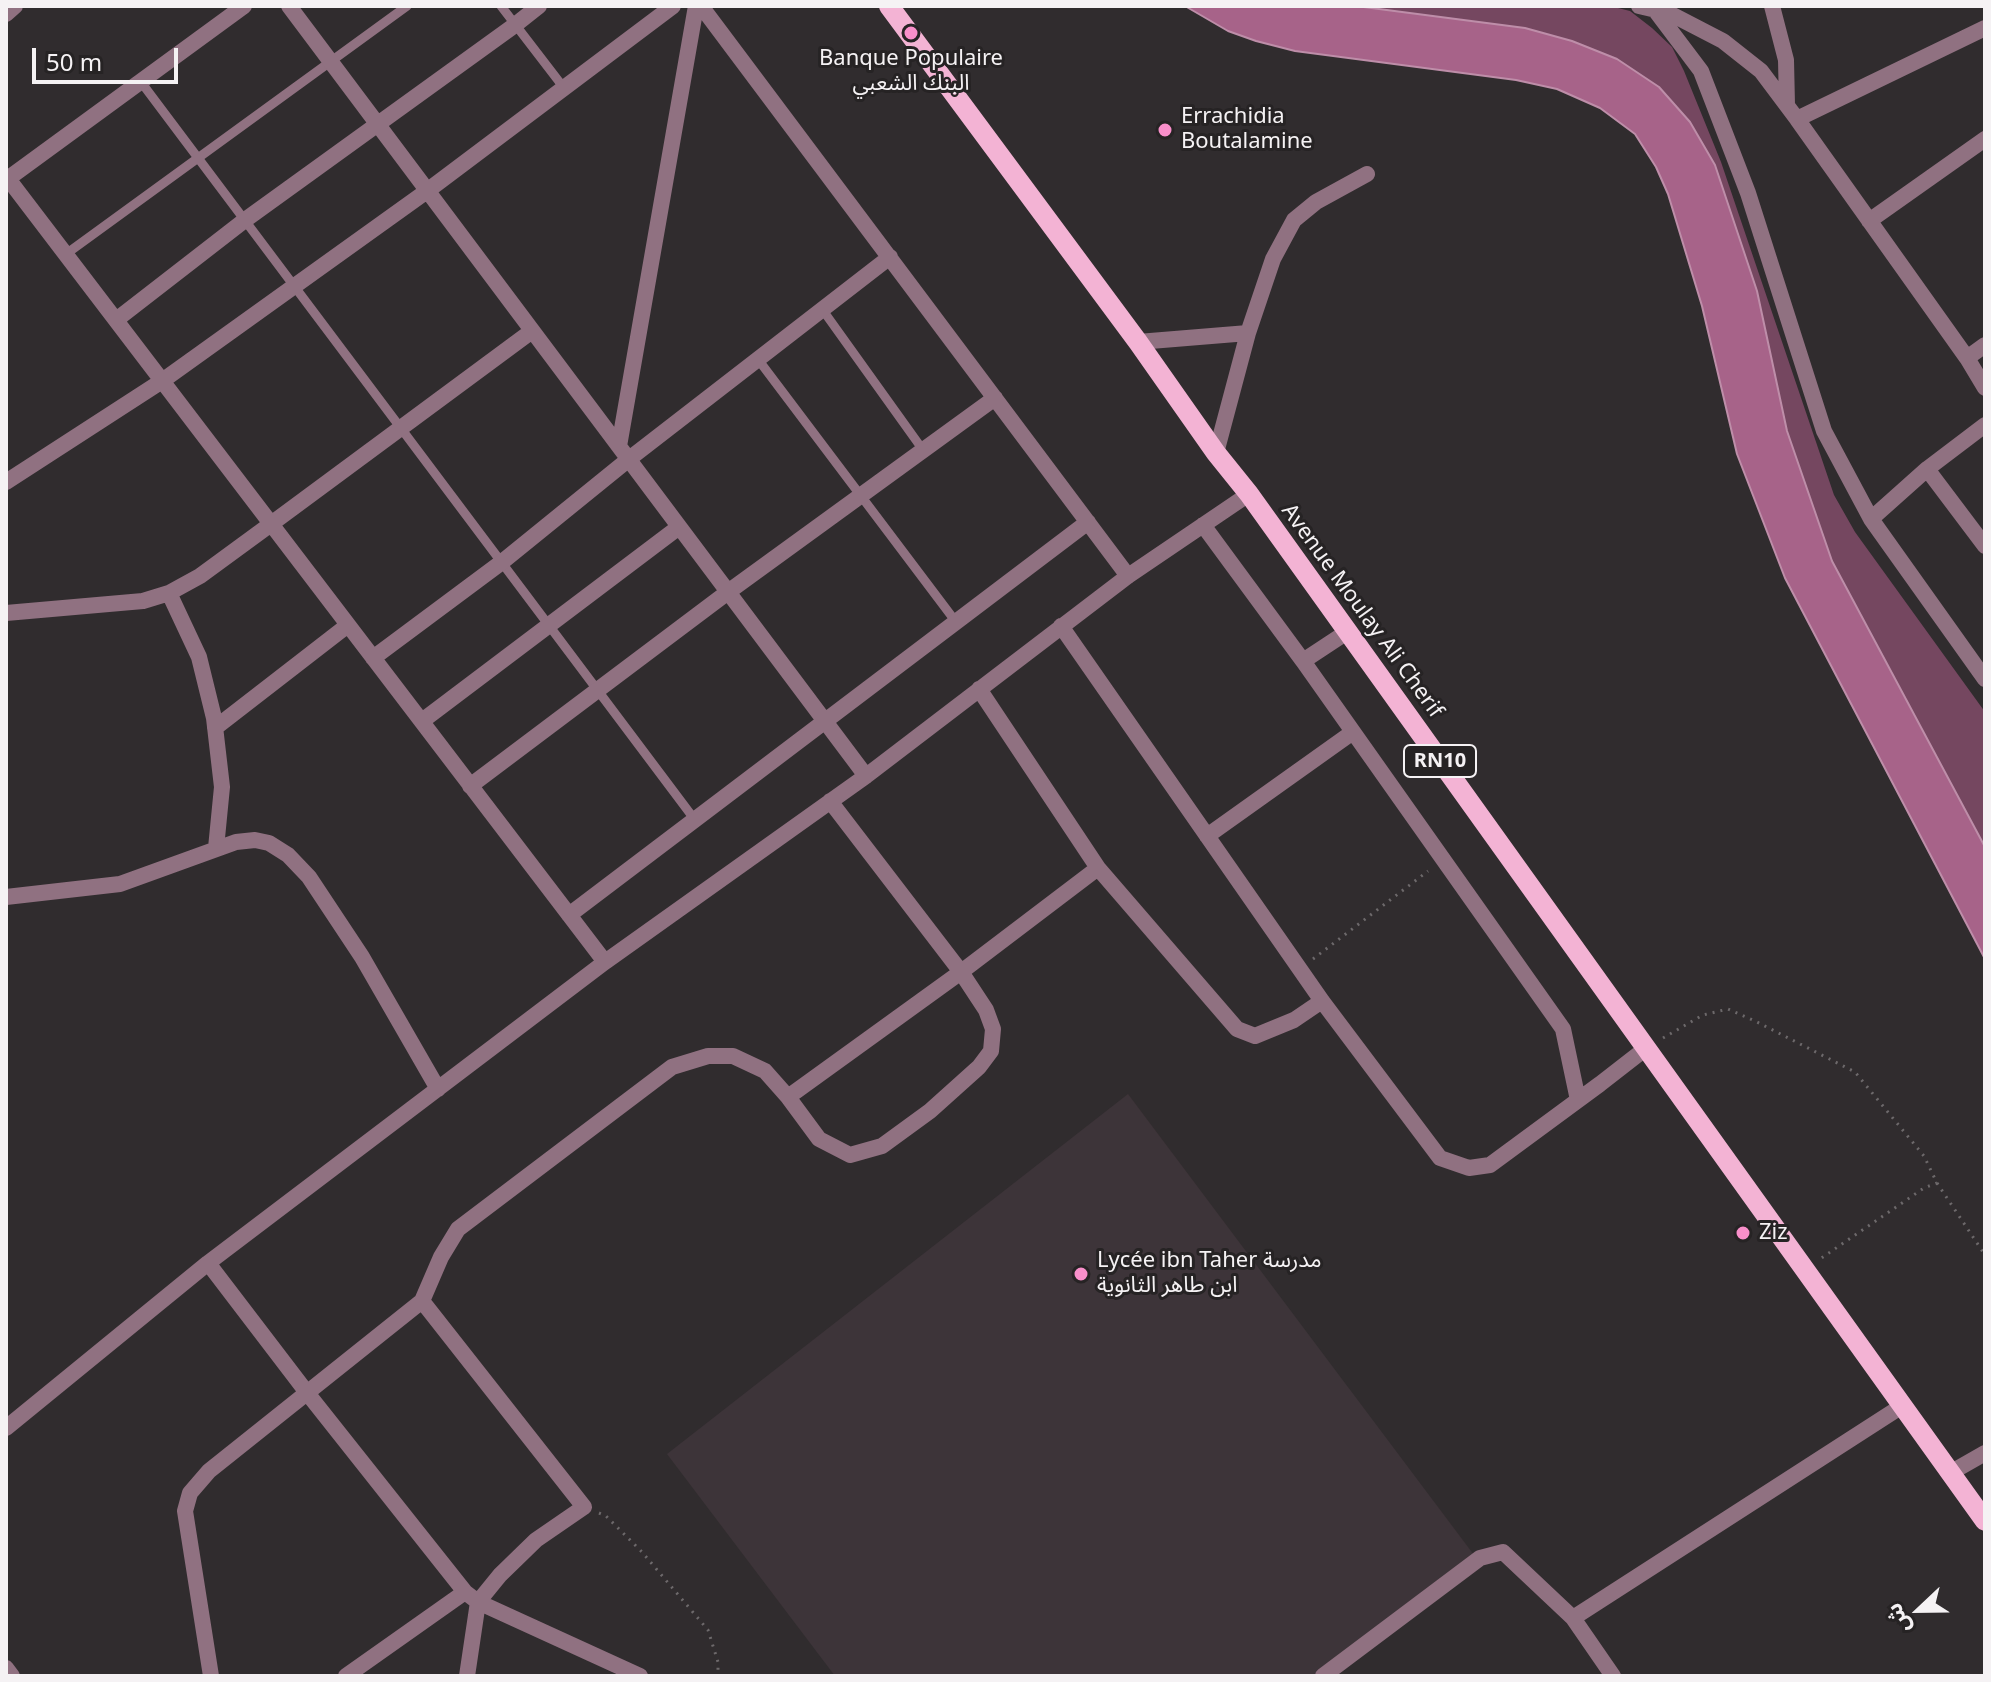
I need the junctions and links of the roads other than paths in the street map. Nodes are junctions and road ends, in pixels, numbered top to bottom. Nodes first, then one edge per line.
1 (244, 6) edge
2 (289, 6) edge
3 (407, 6) edge
4 (501, 6) edge
5 (539, 6) edge
6 (673, 6) edge
7 (699, 6) edge
8 (889, 6) edge
9 (1772, 6) edge
10 (1662, 9) edge
11 (515, 25) junction
12 (1985, 28) edge
13 (331, 63) junction
14 (141, 82) junction
15 (564, 88) junction
16 (1792, 112) junction
17 (378, 124) junction
18 (1985, 139) edge
19 (199, 159) junction
20 (1367, 174) dead end
21 (7, 178) edge
22 (427, 191) junction
23 (245, 220) junction
24 (1869, 221) junction
25 (66, 254) junction
26 (890, 257) junction
27 (294, 285) junction
28 (822, 309) junction
29 (116, 320) junction
30 (532, 331) junction
31 (1248, 333) junction
32 (1138, 342) junction
33 (1985, 345) edge
34 (757, 358) junction
35 (1967, 358) junction
36 (162, 381) junction
37 (1985, 388) edge
38 (995, 398) junction
39 (1985, 425) edge
40 (401, 428) junction
41 (923, 450) junction
42 (624, 453) junction
43 (1216, 453) junction
44 (1927, 469) junction
45 (6, 482) edge
46 (1249, 494) junction
47 (861, 495) junction
48 (1871, 519) junction
49 (1088, 522) junction
50 (271, 524) junction
51 (1203, 525) junction
52 (679, 527) junction
53 (1985, 546) edge
54 (502, 562) junction
55 (1128, 576) junction
56 (728, 592) junction
57 (169, 593) junction
58 (6, 613) edge
59 (956, 622) junction
60 (348, 625) junction
61 (548, 625) junction
62 (1061, 626) junction
63 (1347, 632) junction
64 (373, 658) junction
65 (1303, 661) junction
66 (1985, 679) edge
67 (979, 689) junction
68 (598, 691) junction
69 (422, 721) junction
70 (825, 721) junction
71 (215, 728) junction
72 (1353, 732) junction
73 (866, 776) junction
74 (470, 786) junction
75 (830, 801) junction
76 (695, 820) junction
77 (1207, 836) junction
78 (216, 848) junction
79 (1098, 868) junction
80 (6, 897) edge
81 (569, 915) junction
82 (605, 962) junction
83 (961, 972) junction
84 (1322, 1001) junction
85 (1645, 1049) junction
86 (438, 1089) junction
87 (788, 1097) junction
88 (1578, 1100) junction
89 (208, 1263) junction
90 (422, 1301) junction
91 (308, 1394) junction
92 (1902, 1406) junction
93 (9, 1424) edge
94 (1985, 1453) edge
95 (1950, 1473) junction
96 (1985, 1521) edge
97 (471, 1597) junction
98 (1573, 1618) junction
99 (6, 1668) edge
100 (12, 1676) edge
101 (211, 1676) edge
102 (346, 1676) edge
103 (467, 1676) edge
104 (640, 1676) edge
105 (1323, 1676) edge
106 (1613, 1676) edge

1 - 14 street
2 - 13 street
3 - 13 lane
4 - 11 lane
5 - 11 street
6 - 15 street
7 - 26 street
7 - 42 street
8 - 32 main road, Avenue Moulay Ali Cherif / RN10
9 - 16 street
10 - 16 street
10 - 48 street
11 - 15 lane
11 - 17 street
12 - 16 street
13 - 17 street
13 - 19 lane
14 - 19 lane
14 - 21 street
15 - 22 street
16 - 24 street
17 - 22 street
17 - 23 street
18 - 24 street
19 - 23 lane
19 - 25 lane
20 - 31 street
21 - 25 street
22 - 27 street
22 - 30 street
23 - 27 lane
23 - 29 street
24 - 35 street
25 - 29 street
26 - 28 street
26 - 38 street
27 - 36 street
27 - 40 lane
28 - 34 street
28 - 41 lane
29 - 36 street
30 - 40 street
30 - 42 street
31 - 32 street
31 - 43 street
32 - 43 main road, Avenue Moulay Ali Cherif / RN10
33 - 35 street
34 - 42 street
34 - 47 lane
35 - 37 street
36 - 45 street
36 - 50 street
38 - 41 street
38 - 49 street
39 - 44 street
40 - 50 street
40 - 54 lane
41 - 47 street
42 - 52 street
42 - 54 street
43 - 46 main road, Avenue Moulay Ali Cherif / RN10
44 - 48 street
44 - 53 street
46 - 51 street
46 - 63 main road, Avenue Moulay Ali Cherif / RN10
47 - 56 street
47 - 59 lane
48 - 66 street
49 - 55 street
49 - 59 street
50 - 57 street
50 - 60 street
51 - 55 street
51 - 65 street
52 - 56 street
52 - 61 street
54 - 61 lane
54 - 64 street
55 - 62 street
56 - 68 street
56 - 70 street
57 - 58 street
57 - 71 street
59 - 70 street
60 - 64 street
60 - 71 street
61 - 68 lane
61 - 69 street
62 - 67 street
62 - 77 street
63 - 65 street
63 - 85 main road, Avenue Moulay Ali Cherif / RN10
64 - 69 street
65 - 72 street
67 - 73 street
67 - 79 street
68 - 74 street
68 - 76 lane
69 - 74 street
70 - 73 street
70 - 76 street
71 - 78 street
72 - 77 street
72 - 88 street
73 - 75 street
74 - 81 street
75 - 82 street
75 - 83 street
76 - 81 street
77 - 84 street
78 - 80 street
78 - 86 street
79 - 83 street
79 - 84 street
81 - 82 street
82 - 86 street
83 - 87 street
83 - 87 street
84 - 88 street
85 - 88 street
85 - 92 main road, Avenue Moulay Ali Cherif / RN10
86 - 89 street
87 - 90 street
89 - 91 street
89 - 93 street
90 - 91 street
90 - 97 street
91 - 97 street
91 - 101 street
92 - 95 main road, Avenue Moulay Ali Cherif / RN10
92 - 98 street
94 - 95 street
95 - 96 main road, Avenue Moulay Ali Cherif / RN10
97 - 102 street
97 - 103 street
97 - 104 street
98 - 105 street
98 - 106 street
99 - 100 street

